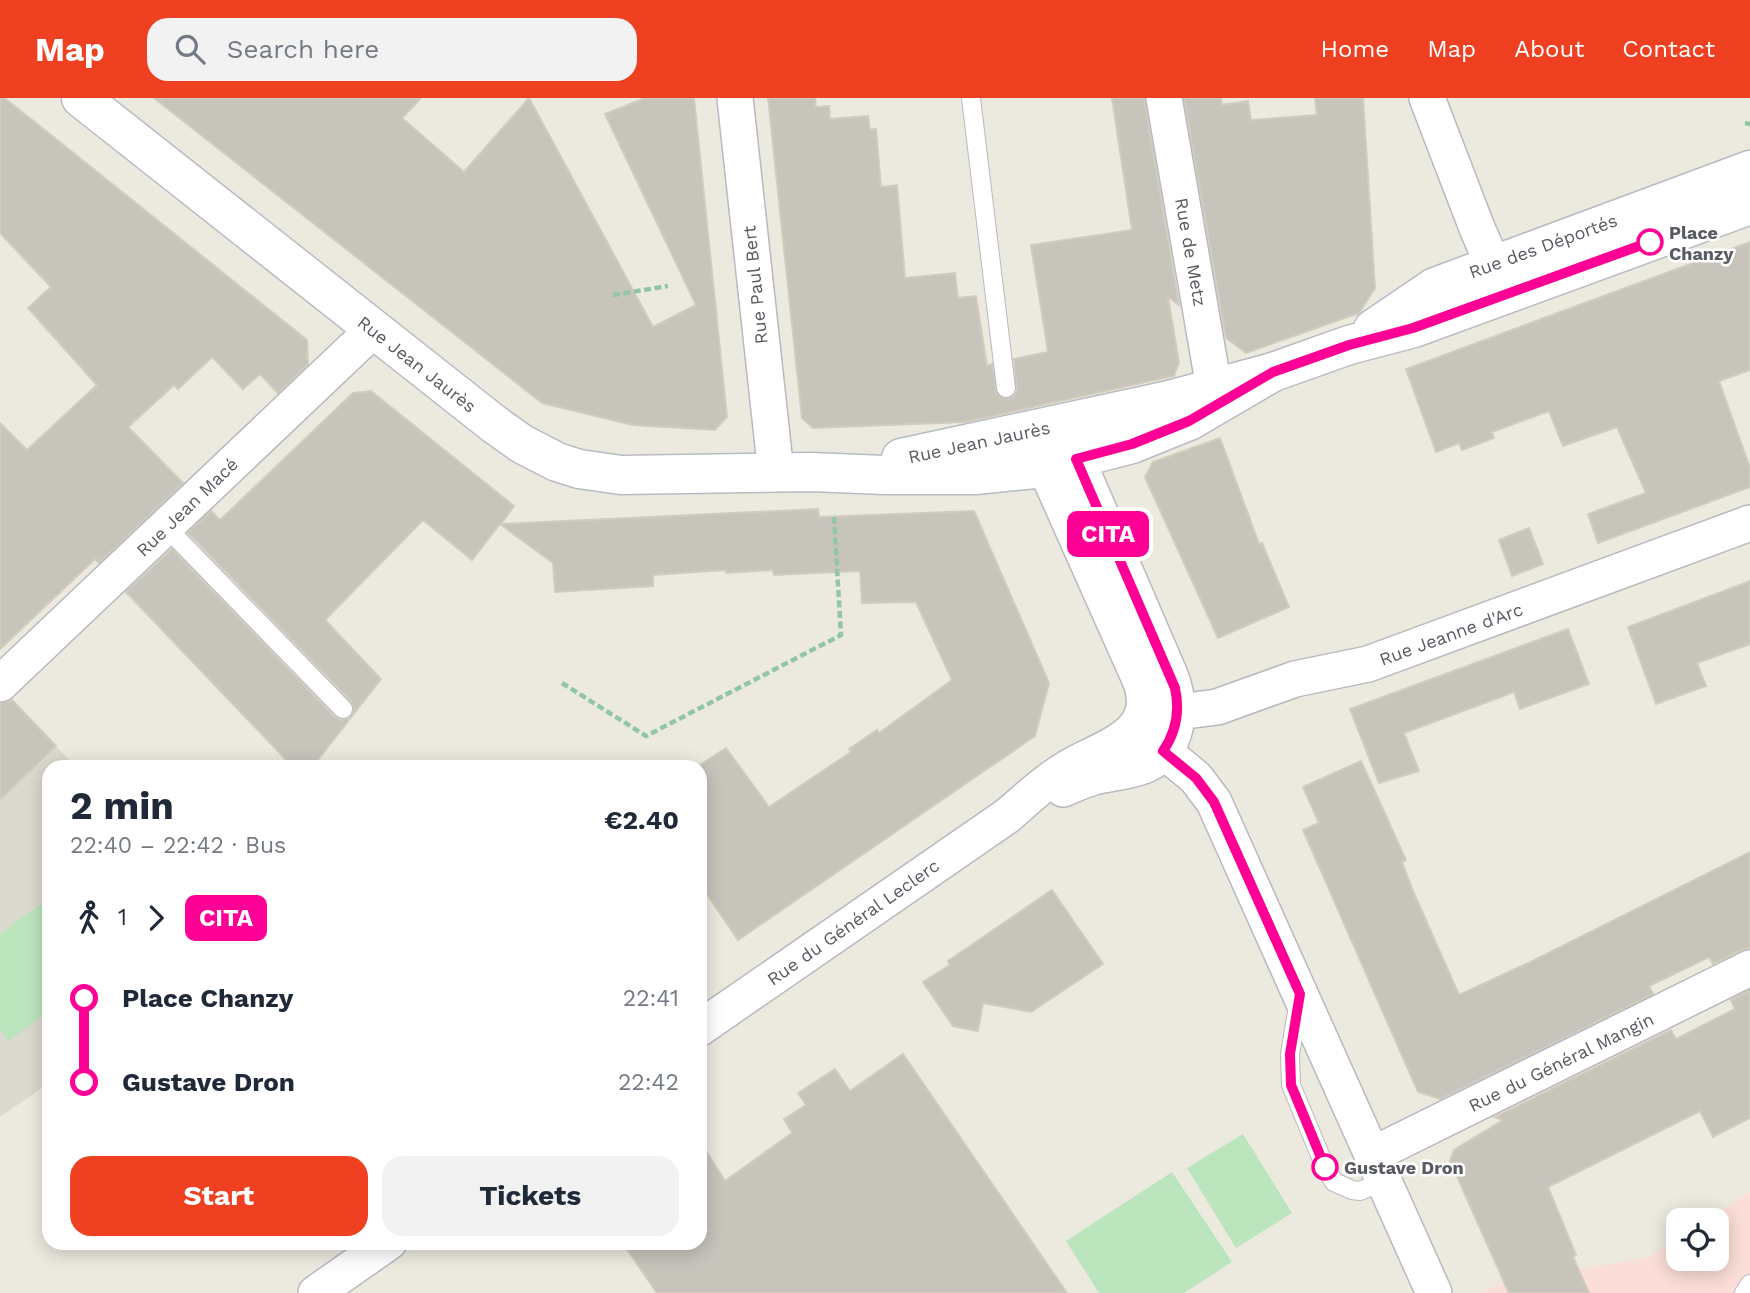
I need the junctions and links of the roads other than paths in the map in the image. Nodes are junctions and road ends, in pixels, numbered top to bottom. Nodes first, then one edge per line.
1 (81, 98) edge
2 (735, 98) edge
3 (971, 98) edge
4 (1164, 98) edge
5 (1427, 98) edge
6 (1750, 170) edge
7 (1750, 205) edge
8 (1500, 280) junction
9 (373, 330) junction
10 (1006, 388) dead end
11 (1216, 397) junction
12 (1046, 428) junction
13 (1060, 463) junction
14 (794, 472) junction
15 (1750, 523) edge
16 (166, 527) junction
17 (0, 684) edge
18 (343, 709) dead end
19 (1153, 716) junction
20 (1163, 751) junction
21 (1007, 816) junction
22 (1750, 968) edge
23 (1300, 994) junction
24 (707, 1023) edge
25 (1378, 1168) junction
26 (378, 1250) edge
27 (1750, 1284) edge
28 (316, 1293) edge
29 (1434, 1293) edge
30 (1744, 1293) edge

1 - 9 main road, Rue Jean Jaurès
2 - 14 street, Rue Paul Bert
3 - 10 lane
4 - 11 street, Rue de Metz
5 - 8 street
6 - 8 main road, Rue des Déportés
7 - 8 main road, Rue des Déportés
8 - 11 main road, Rue des Déportés
9 - 14 main road, Rue Jean Jaurès
9 - 16 street, Rue Jean Macé
11 - 12 main road, Rue des Déportés
11 - 13 main road, Rue des Déportés
12 - 13 street
12 - 14 main road, Rue Jean Jaurès
13 - 14 main road, Rue Jean Jaurès
13 - 19 street
15 - 19 street, Rue Jeanne d'Arc
16 - 17 street, Rue Jean Macé
16 - 18 lane
19 - 20 street
19 - 21 street, Rue du Général Leclerc
20 - 21 street, Rue du Général Leclerc
20 - 23 street
21 - 24 street, Rue du Général Leclerc
22 - 25 street, Rue du Général Mangin
23 - 25 street
23 - 25 lane
25 - 29 street
26 - 28 street
27 - 30 lane

